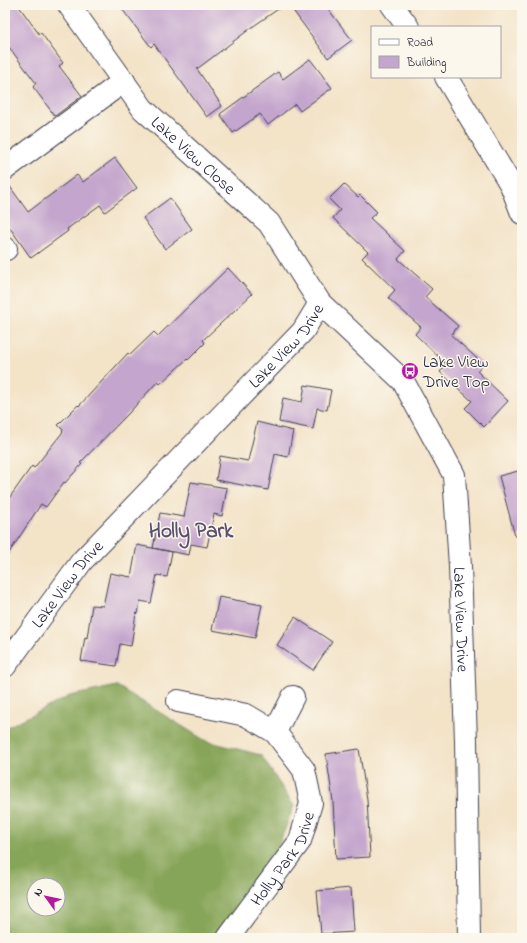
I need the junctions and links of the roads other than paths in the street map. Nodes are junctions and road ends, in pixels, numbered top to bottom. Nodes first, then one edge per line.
1 (69, 5) edge
2 (392, 5) edge
3 (407, 26) edge
4 (447, 78) edge
5 (124, 81) junction
6 (5, 169) edge
7 (522, 213) edge
8 (320, 303) junction
9 (5, 666) edge
10 (293, 697) dead end
11 (178, 701) dead end
12 (275, 732) junction
13 (228, 938) edge
14 (469, 938) edge

1 - 5 street, Lake View Close
2 - 3 street
4 - 7 street
5 - 6 street
5 - 8 street, Lake View Close
8 - 9 street, Lake View Drive
8 - 14 street, Lake View Drive
10 - 12 street
11 - 12 street, Holly Park Drive
12 - 13 street, Holly Park Drive

